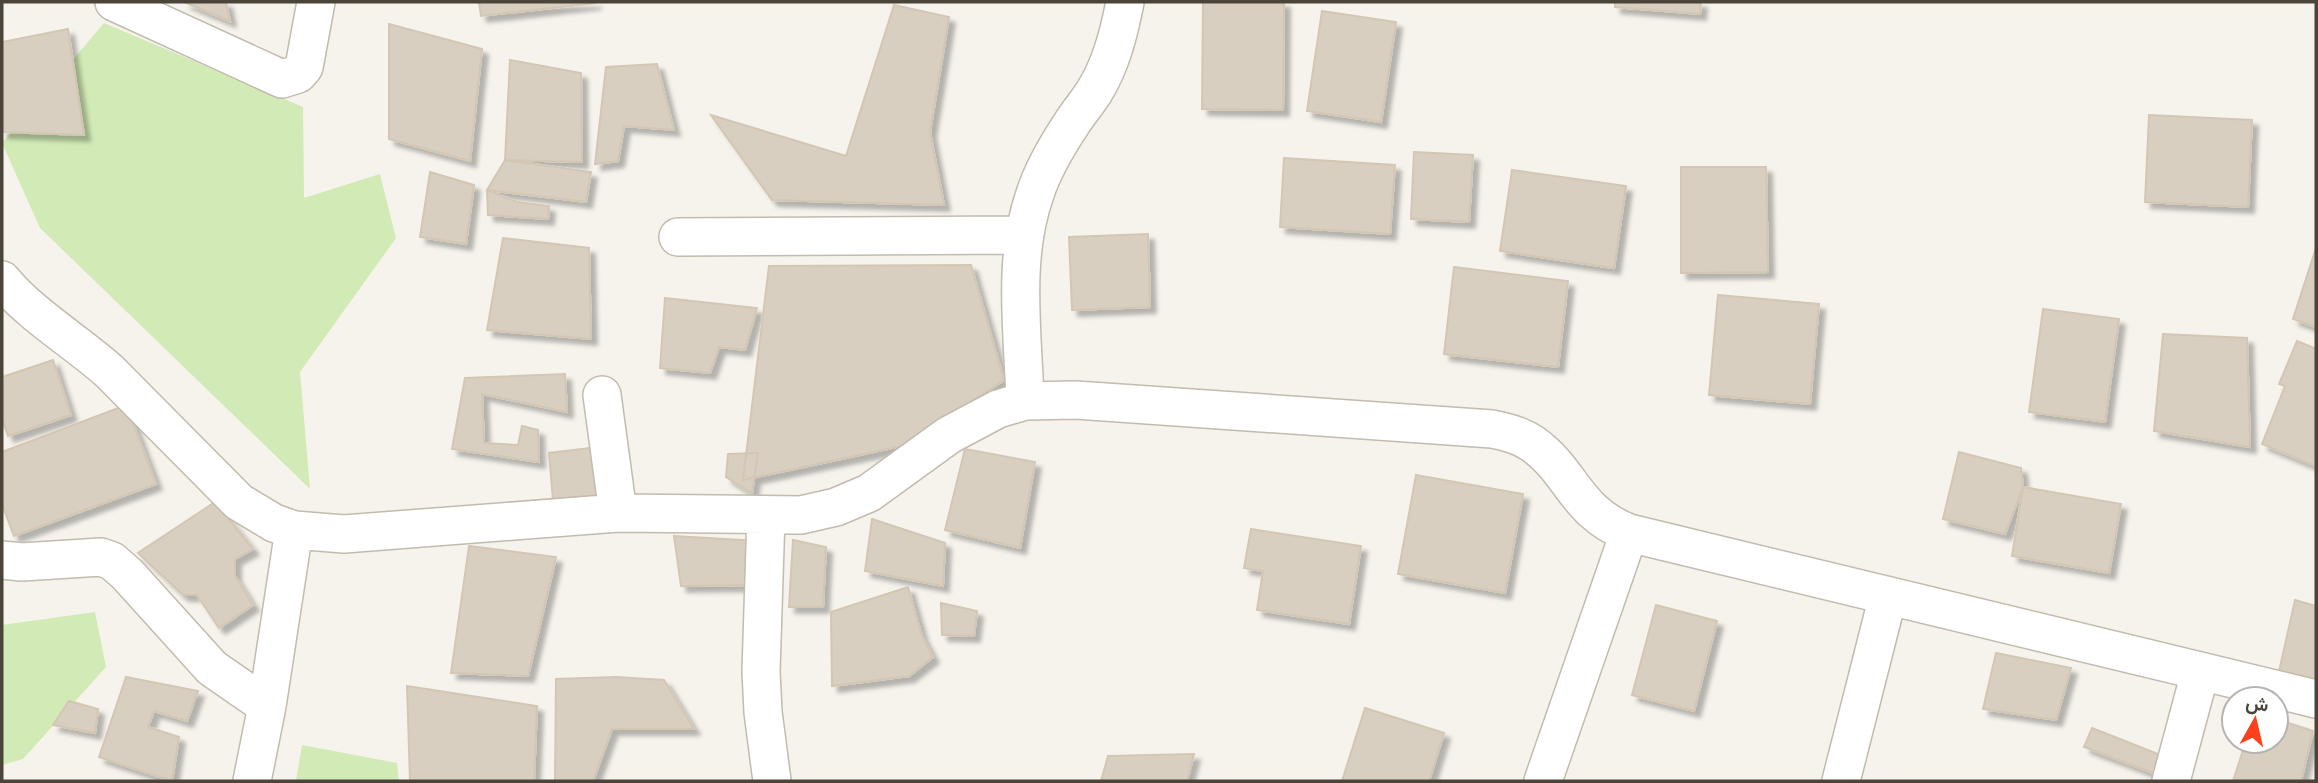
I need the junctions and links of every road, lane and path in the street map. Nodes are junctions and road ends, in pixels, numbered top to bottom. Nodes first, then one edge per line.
1 (114, 2) edge
2 (316, 2) edge
3 (1125, 2) edge
4 (1024, 234) junction
5 (678, 237) dead end
6 (6, 291) edge
7 (602, 395) dead end
8 (1025, 401) junction
9 (618, 513) junction
10 (766, 516) junction
11 (293, 530) junction
12 (1629, 533) junction
13 (2, 560) edge
14 (1888, 596) junction
15 (2200, 673) junction
16 (2316, 699) edge
17 (267, 706) junction
18 (252, 781) edge
19 (772, 781) edge
20 (1543, 781) edge
21 (1841, 781) edge
22 (2171, 781) edge

1 - 2 street
3 - 4 street
4 - 5 street
4 - 8 street
6 - 11 street
7 - 9 street
8 - 10 street
8 - 12 street
9 - 10 street
9 - 11 street
10 - 19 street
11 - 17 street
12 - 14 street
12 - 20 street
13 - 17 street
14 - 15 street
14 - 21 street
15 - 16 street
15 - 22 street
17 - 18 street

